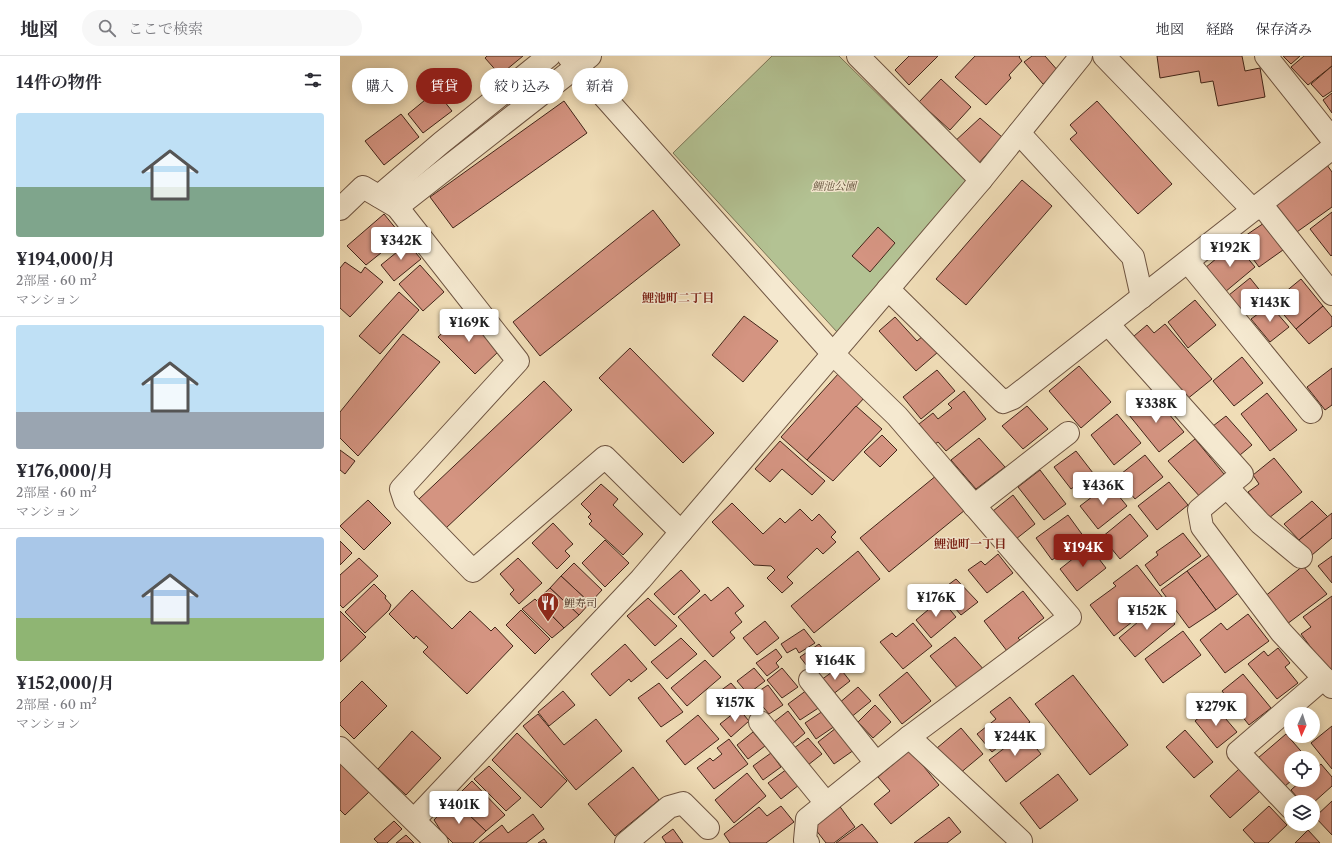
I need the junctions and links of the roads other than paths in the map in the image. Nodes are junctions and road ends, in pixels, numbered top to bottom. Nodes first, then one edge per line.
1 (549, 56) edge
2 (1080, 56) edge
3 (1104, 56) edge
4 (1266, 56) edge
5 (860, 57) edge
6 (578, 59) edge
7 (1019, 133) junction
8 (1332, 139) edge
9 (1332, 148) edge
10 (981, 180) junction
11 (388, 201) junction
12 (1257, 207) junction
13 (340, 209) edge
14 (1188, 262) junction
15 (888, 289) junction
16 (1332, 294) edge
17 (1142, 297) junction
18 (1108, 324) junction
19 (833, 354) junction
20 (1311, 412) dead end
21 (1068, 433) dead end
22 (1227, 487) junction
23 (974, 506) junction
24 (681, 532) junction
25 (1301, 557) dead end
26 (810, 680) dead end
27 (1328, 683) edge
28 (760, 722) dead end
29 (909, 737) junction
30 (340, 748) edge
31 (876, 763) junction
32 (1284, 801) edge
33 (826, 803) junction
34 (414, 820) junction
35 (708, 828) dead end
36 (1021, 841) dead end
37 (437, 843) edge
38 (626, 843) edge
39 (808, 843) edge

1 - 11 street
2 - 7 street
3 - 12 street
4 - 8 street
5 - 10 street
6 - 11 street
6 - 19 street
7 - 10 street
7 - 17 street
9 - 12 street
10 - 15 street
11 - 13 street
11 - 24 street
12 - 14 street
12 - 16 street
14 - 17 street
14 - 20 street
15 - 18 street
15 - 19 street
17 - 18 street
18 - 22 street
19 - 23 street
19 - 24 street
21 - 23 street
22 - 25 street
22 - 27 street
23 - 29 street
24 - 34 street
26 - 31 street
27 - 32 street
28 - 33 street
29 - 31 street
29 - 36 street
30 - 34 street
31 - 33 street
33 - 39 street
34 - 37 street
35 - 38 street

